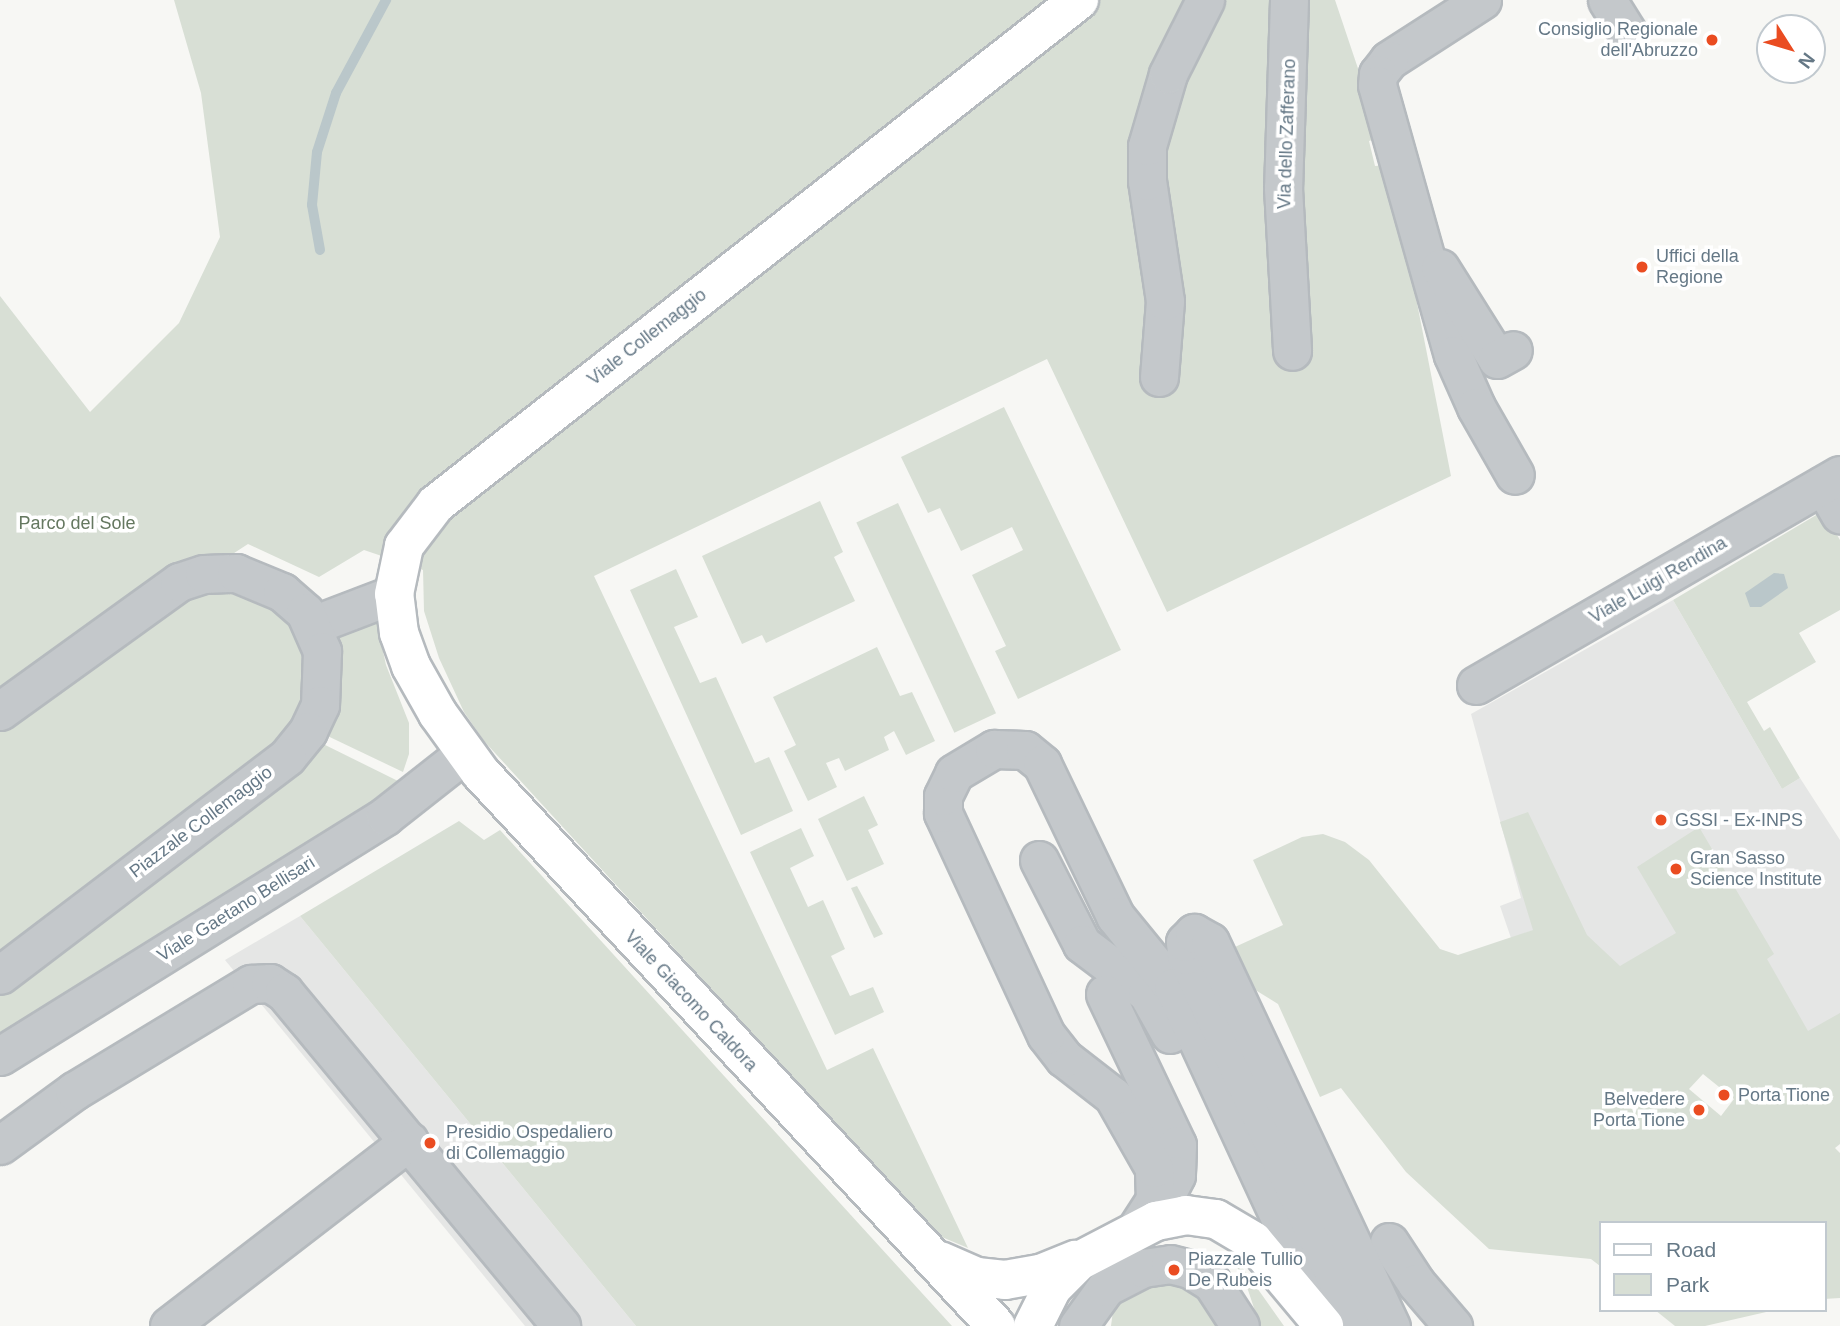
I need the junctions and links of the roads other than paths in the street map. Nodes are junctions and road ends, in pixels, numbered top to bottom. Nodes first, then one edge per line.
1 (1079, 0) edge
2 (1205, 0) edge
3 (1289, 0) edge
4 (1482, 0) edge
5 (1607, 0) edge
6 (1627, 32) dead end
7 (1415, 229) junction
8 (1513, 350) dead end
9 (1292, 352) dead end
10 (1159, 377) dead end
11 (1515, 475) dead end
12 (1834, 491) edge
13 (394, 594) junction
14 (313, 625) junction
15 (1476, 685) dead end
16 (5, 697) edge
17 (465, 753) junction
18 (1039, 860) dead end
19 (0, 975) edge
20 (1105, 994) dead end
21 (0, 1056) edge
22 (409, 1141) junction
23 (0, 1145) edge
24 (1136, 1229) junction
25 (1389, 1242) dead end
26 (919, 1247) junction
27 (1087, 1255) junction
28 (1290, 1280) junction
29 (1088, 1316) edge
30 (1319, 1319) edge
31 (169, 1326) edge
32 (561, 1326) edge
33 (996, 1326) edge
34 (1033, 1326) edge
35 (1240, 1326) edge
36 (1358, 1326) edge
37 (1391, 1326) edge
38 (1453, 1326) edge

1 - 13 main road, Viale Collemaggio
2 - 10 street
3 - 9 street, Via dello Zafferano
4 - 7 street
5 - 6 street
7 - 8 street
7 - 11 street
12 - 15 street, Viale Luigi Rendina
13 - 14 street
13 - 17 main road, Viale Collemaggio
14 - 16 street, Piazzale Collemaggio
14 - 19 street, Piazzale Collemaggio
17 - 21 street, Viale Gaetano Bellisari
17 - 26 main road, Viale Giacomo Caldora
18 - 28 street
20 - 24 street
22 - 23 street
22 - 31 street
22 - 32 street
24 - 27 main road
24 - 28 main road
24 - 30 street
25 - 38 street
26 - 27 main road, Viale Giacomo Caldora
26 - 33 main road, Viale Giacomo Caldora
27 - 34 main road
28 - 30 main road
29 - 35 street
36 - 37 street

